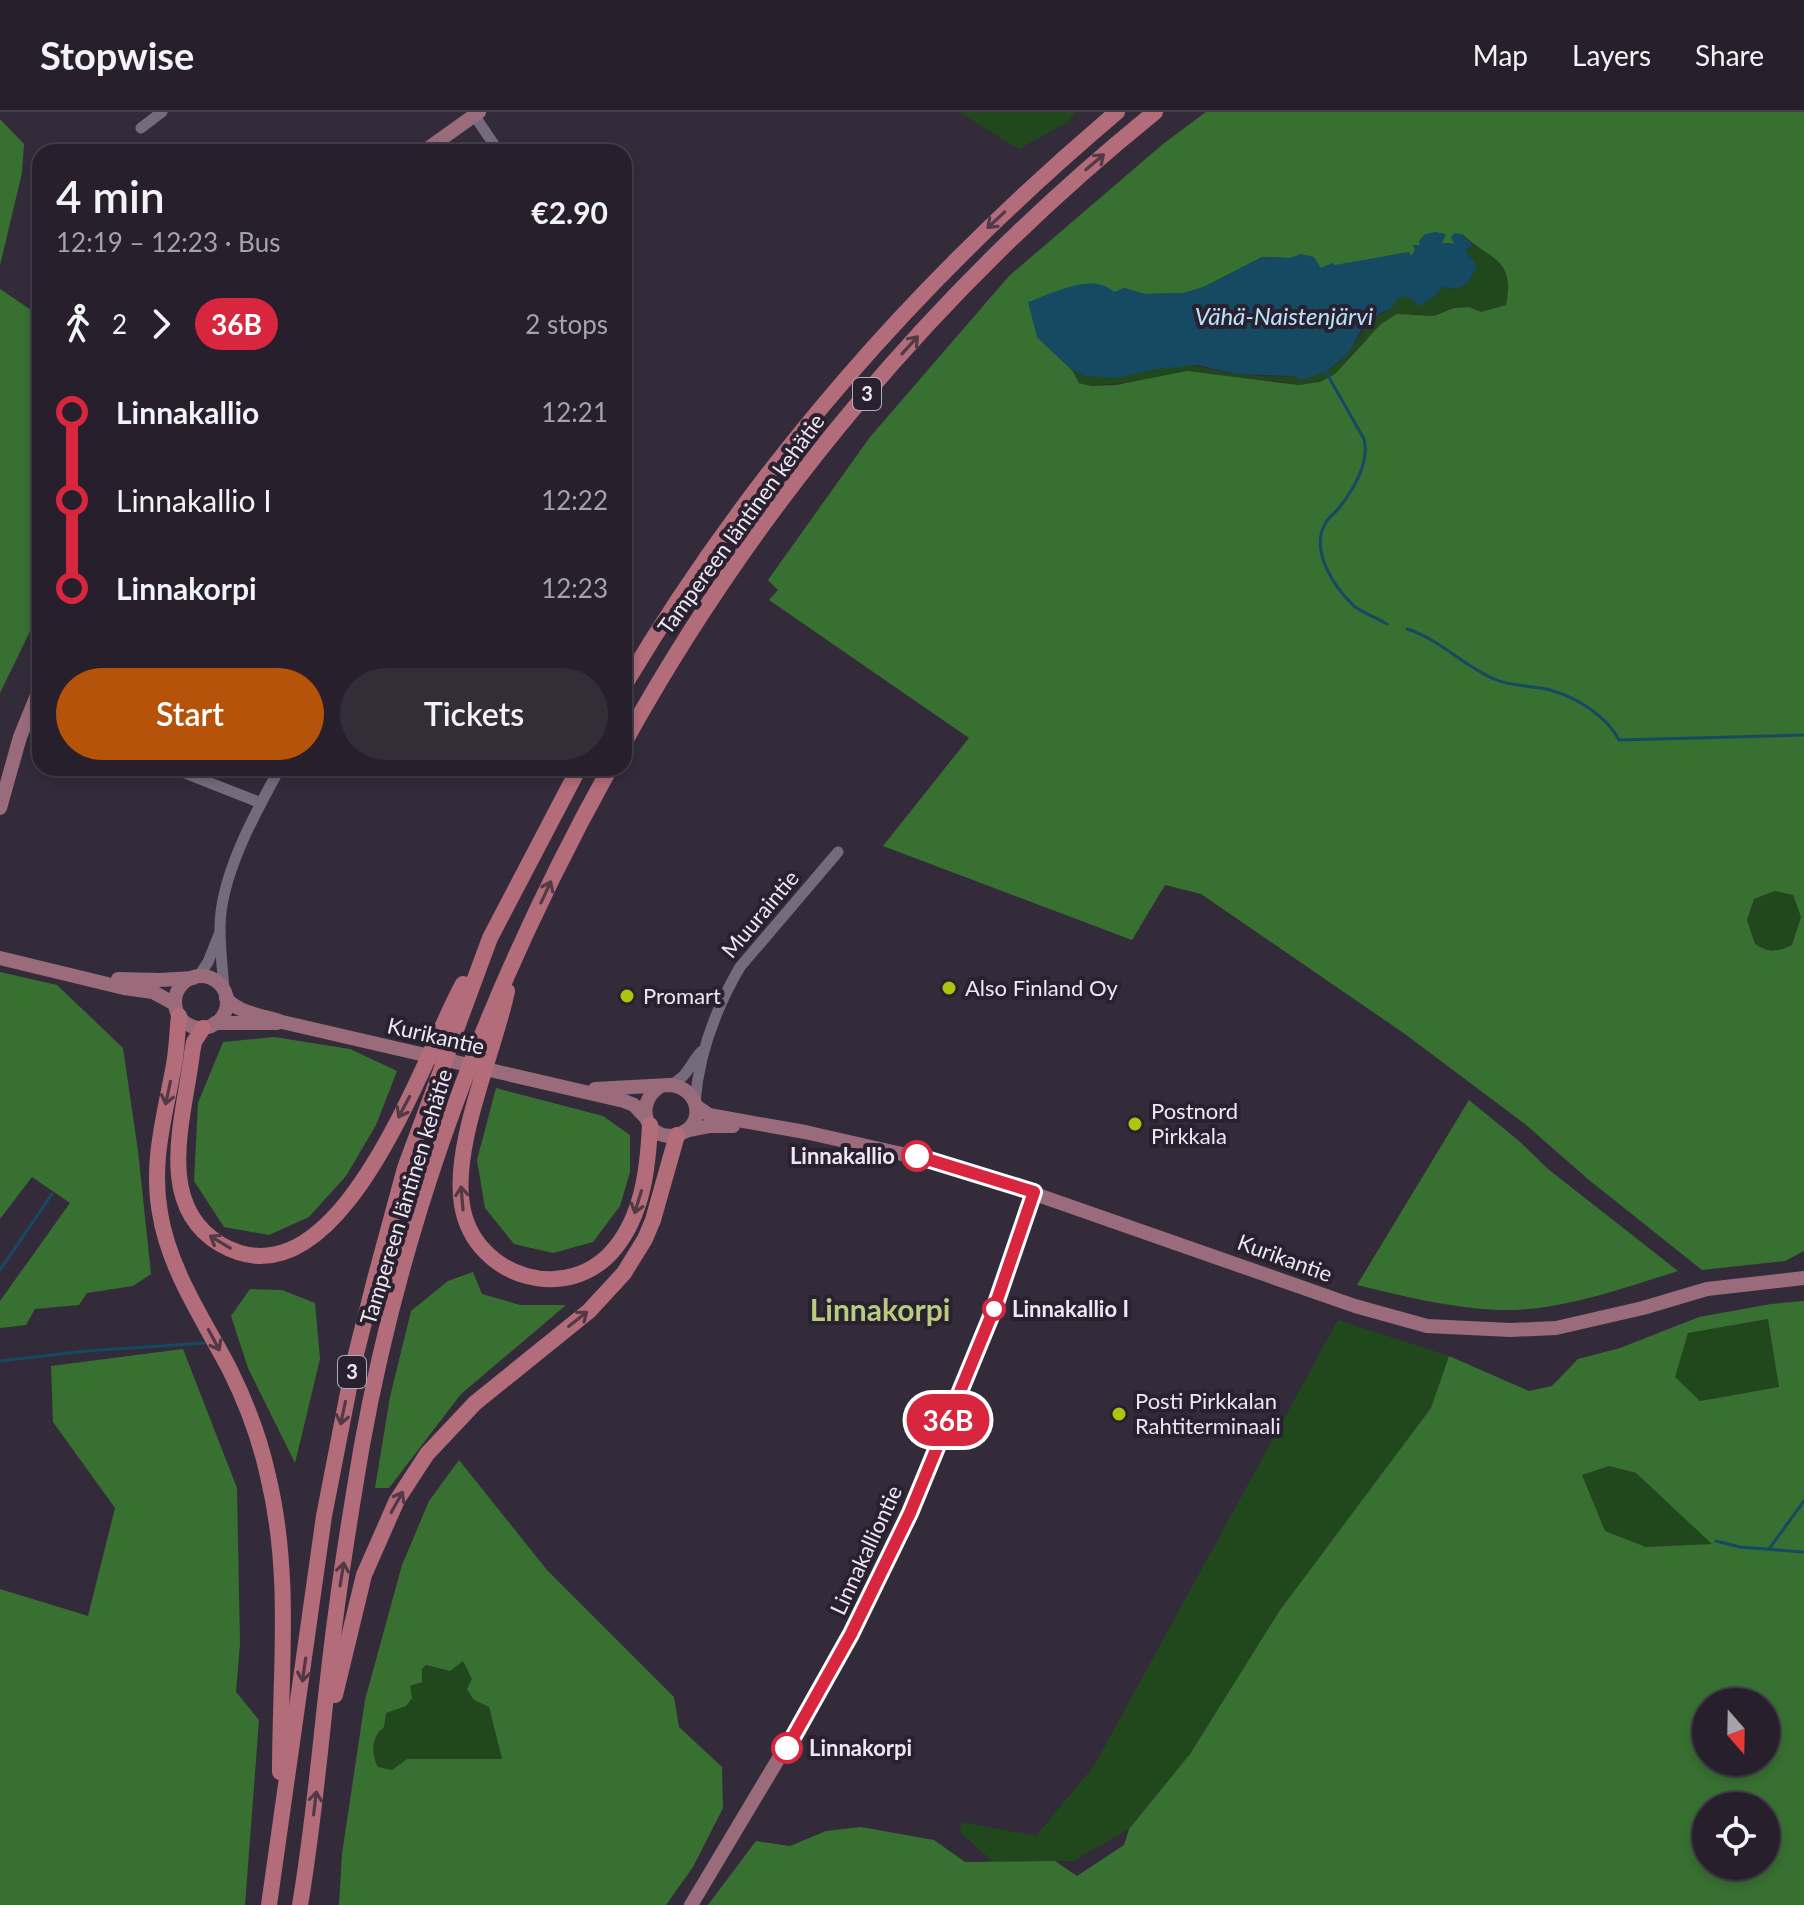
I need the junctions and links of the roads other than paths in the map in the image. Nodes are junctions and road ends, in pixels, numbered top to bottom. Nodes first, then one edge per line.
1 (162, 112) edge
2 (1117, 112) edge
3 (1155, 112) edge
4 (475, 113) edge
5 (141, 128) dead end
6 (434, 144) edge
7 (494, 144) edge
8 (632, 673) edge
9 (32, 722) edge
10 (632, 729) edge
11 (192, 776) edge
12 (276, 776) edge
13 (575, 776) edge
14 (606, 776) edge
15 (261, 803) junction
16 (0, 808) edge
17 (838, 852) dead end
18 (220, 932) junction
19 (490, 938) junction
20 (0, 958) edge
21 (513, 963) junction
22 (196, 977) junction
23 (98, 980) junction
24 (225, 995) junction
25 (177, 1010) junction
26 (282, 1022) junction
27 (209, 1026) junction
28 (702, 1051) junction
29 (665, 1086) junction
30 (581, 1090) junction
31 (696, 1104) junction
32 (648, 1122) junction
33 (762, 1126) junction
34 (681, 1133) junction
35 (1034, 1192) junction
36 (1804, 1278) edge
37 (323, 1735) junction
38 (280, 1821) junction
39 (269, 1905) edge
40 (300, 1905) edge
41 (691, 1905) edge

1 - 5 street
2 -> 8 highway, Tampereen läntinen kehätie / 3
10 -> 3 highway, Tampereen läntinen kehätie / 3
4 - 6 main road
4 - 7 street
9 - 16 main road
11 - 15 street
12 - 15 street
13 - 19 highway, Tampereen läntinen kehätie / 3
21 -> 14 highway, Tampereen läntinen kehätie / 3
15 - 18 street
17 - 28 street, Muuraintie
18 - 22 street
18 - 24 street
19 -> 27 highway
19 -> 38 highway, Tampereen läntinen kehätie / 3
20 - 23 main road
32 -> 21 highway
37 -> 21 highway, Tampereen läntinen kehätie / 3
22 - 23 main road
22 - 24 main road
22 - 25 main road
23 - 25 main road
24 - 26 main road, Kurikantie
24 - 27 main road
25 - 27 main road
25 -> 38 highway
26 - 27 main road, Kurikantie
26 - 30 main road, Kurikantie
28 - 29 street, Muuraintie
28 - 31 street, Muuraintie
29 - 30 main road, Kurikantie
29 - 31 main road
29 - 32 main road
30 - 32 main road, Kurikantie
31 - 33 main road, Kurikantie
31 - 34 main road
32 - 34 main road
33 - 34 main road, Kurikantie
33 - 35 main road, Kurikantie
37 -> 34 highway
35 - 36 main road, Kurikantie
35 - 41 main road, Linnakalliontie
40 -> 37 highway, Tampereen läntinen kehätie / 3
38 - 39 highway, Tampereen läntinen kehätie / 3

